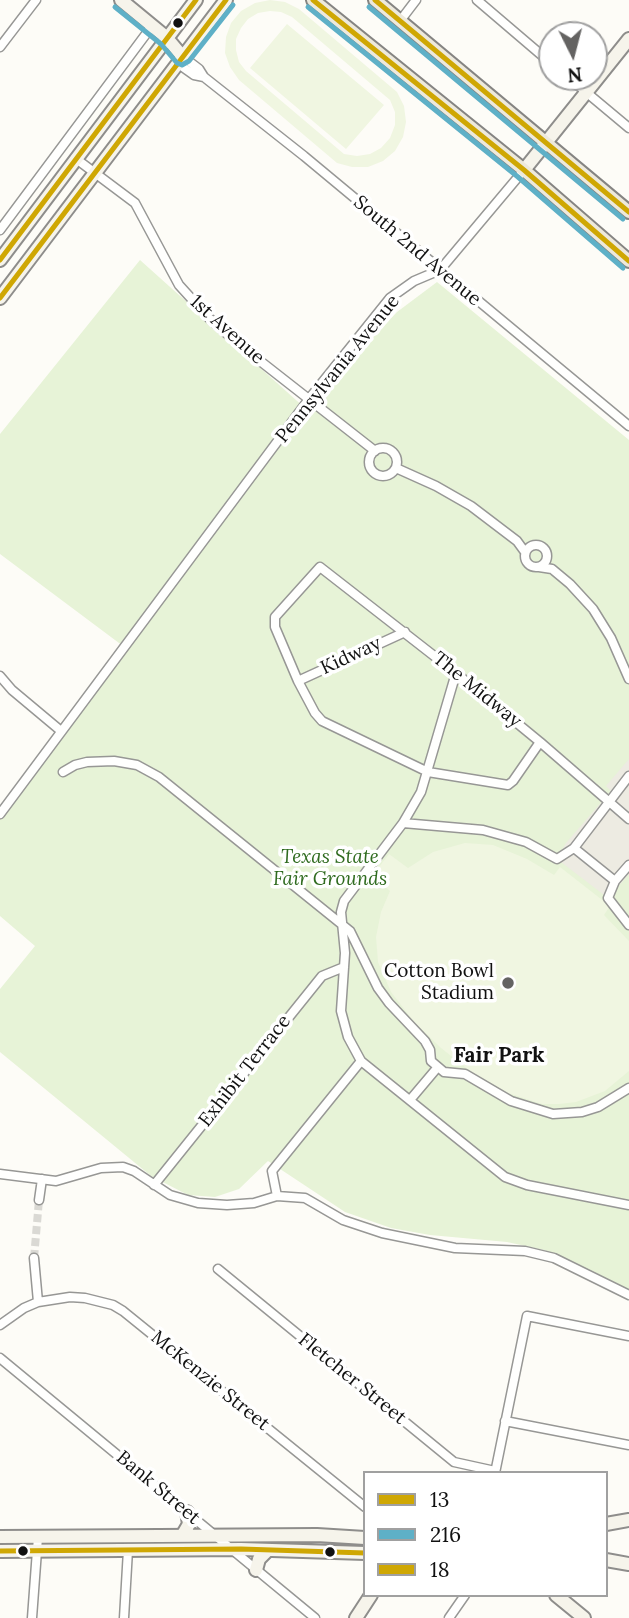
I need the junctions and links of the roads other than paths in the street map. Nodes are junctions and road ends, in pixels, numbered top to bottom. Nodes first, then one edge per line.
1 (36, 0) edge
2 (121, 0) edge
3 (196, 0) edge
4 (226, 0) edge
5 (313, 0) edge
6 (375, 0) edge
7 (416, 0) edge
8 (477, 0) edge
9 (400, 21) junction
10 (152, 26) junction
11 (167, 38) junction
12 (629, 39) edge
13 (0, 47) edge
14 (538, 52) edge
15 (180, 60) junction
16 (585, 91) edge
17 (587, 93) junction
18 (629, 128) edge
19 (545, 143) junction
20 (75, 158) junction
21 (524, 170) junction
22 (95, 173) junction
23 (629, 212) edge
24 (0, 230) edge
25 (0, 260) edge
26 (629, 261) edge
27 (440, 270) junction
28 (0, 298) edge
29 (309, 399) junction
30 (629, 426) edge
31 (375, 451) junction
32 (396, 468) junction
33 (517, 541) junction
34 (533, 544) junction
35 (525, 552) junction
36 (548, 556) junction
37 (539, 567) junction
38 (552, 569) junction
39 (405, 632) junction
40 (456, 673) junction
41 (0, 676) edge
42 (629, 680) edge
43 (298, 681) junction
44 (61, 731) junction
45 (540, 742) junction
46 (62, 772) dead end
47 (428, 772) junction
48 (629, 776) edge
49 (609, 801) junction
50 (0, 814) edge
51 (629, 818) edge
52 (403, 823) junction
53 (574, 848) junction
54 (629, 865) edge
55 (615, 881) junction
56 (342, 924) junction
57 (629, 925) edge
58 (344, 967) junction
59 (361, 1061) junction
60 (437, 1068) junction
61 (626, 1090) edge
62 (410, 1100) junction
63 (629, 1102) edge
64 (0, 1174) edge
65 (42, 1180) junction
66 (154, 1185) junction
67 (276, 1196) junction
68 (39, 1199) tunnel mouth
69 (629, 1205) edge
70 (34, 1258) tunnel mouth
71 (218, 1269) dead end
72 (629, 1295) edge
73 (38, 1302) junction
74 (0, 1325) edge
75 (629, 1336) edge
76 (0, 1358) edge
77 (505, 1421) junction
78 (629, 1445) edge
79 (491, 1471) edge
80 (495, 1471) edge
81 (363, 1505) edge
82 (187, 1512) junction
83 (629, 1520) edge
84 (608, 1524) edge
85 (182, 1536) junction
86 (215, 1536) junction
87 (0, 1537) edge
88 (38, 1537) junction
89 (363, 1538) edge
90 (231, 1549) junction
91 (128, 1550) junction
92 (268, 1550) junction
93 (0, 1551) edge
94 (37, 1551) junction
95 (363, 1553) edge
96 (608, 1560) edge
97 (629, 1564) edge
98 (256, 1570) junction
99 (370, 1597) edge
100 (376, 1597) edge
101 (464, 1597) edge
102 (558, 1597) edge
103 (358, 1615) edge
104 (582, 1617) edge
105 (32, 1618) edge
106 (124, 1618) edge
107 (315, 1618) edge
108 (449, 1618) edge

1 - 13 street
2 - 10 main road, South 2nd Avenue
3 - 11 main road
4 - 15 main road
5 - 21 main road
6 - 9 main road
7 - 9 street
8 - 14 street
9 - 19 main road
10 - 11 main road, South 2nd Avenue
10 - 24 street
11 - 15 main road, South 2nd Avenue
11 - 20 main road
12 - 17 main road, Pennsylvania Avenue
15 - 22 main road
15 - 27 street, South 2nd Avenue
16 - 17 street
17 - 18 street
17 - 19 main road, Pennsylvania Avenue
19 - 21 main road, Pennsylvania Avenue
19 - 23 main road
20 - 22 street, 1st Avenue
20 - 25 main road
21 - 26 main road
21 - 27 street, Pennsylvania Avenue
22 - 28 main road
22 - 29 street, 1st Avenue
27 - 29 street, Pennsylvania Avenue
27 - 30 street, South 2nd Avenue
29 - 31 street, 1st Avenue
29 - 44 street, Pennsylvania Avenue
31 - 32 street
31 - 32 street
32 - 33 street
33 - 34 street
33 - 35 street
34 - 35 street
34 - 36 street
35 - 37 street
36 - 37 street
36 - 38 street
37 - 38 street
38 - 42 street
39 - 40 street, The Midway
39 - 43 street, Kidway
39 - 43 street, The Midway
40 - 45 street, The Midway
40 - 47 street
41 - 44 street
43 - 47 street
44 - 50 street, Pennsylvania Avenue
45 - 47 street
45 - 49 street, The Midway
46 - 56 street
47 - 52 street
48 - 49 street
49 - 51 street, The Midway
49 - 53 street
52 - 53 street
52 - 56 street
53 - 55 street
54 - 55 street
55 - 57 street
56 - 58 street
56 - 60 street
58 - 59 street
58 - 66 street, Exhibit Terrace
59 - 62 street
59 - 67 street
60 - 61 street
60 - 62 street
61 - 63 street
62 - 69 street
64 - 65 street
65 - 66 street
65 - 68 street
66 - 67 street
67 - 72 street
70 - 73 street
71 - 79 street, Fletcher Street
73 - 74 street
73 - 81 street, McKenzie Street
75 - 77 street
76 - 82 street, Bank Street
77 - 78 street
77 - 80 street
82 - 85 main road
82 - 86 street, Bank Street
83 - 84 main road
85 - 86 main road
85 - 88 main road
86 - 89 main road
86 - 90 street, Bank Street
87 - 88 main road
88 - 94 street
90 - 91 main road
90 - 92 main road
90 - 98 street, Bank Street
91 - 94 main road
91 - 106 street
92 - 95 main road
92 - 98 main road
93 - 94 main road
94 - 105 street
96 - 97 main road
98 - 107 street, Bank Street
99 - 103 main road
100 - 103 main road
101 - 108 street
102 - 104 main road

